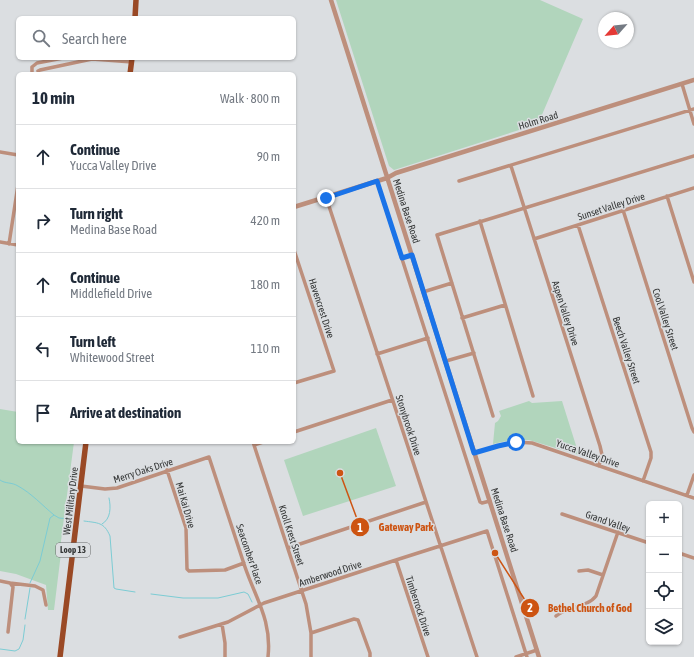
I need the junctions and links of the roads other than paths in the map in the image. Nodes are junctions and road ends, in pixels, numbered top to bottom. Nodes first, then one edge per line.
1 (136, 0) edge
2 (331, 0) edge
3 (136, 16) edge
4 (53, 60) joint
5 (77, 60) edge
6 (132, 60) edge
7 (32, 67) junction
8 (55, 67) junction
9 (32, 72) edge
10 (37, 72) edge
11 (39, 72) edge
12 (130, 72) edge
13 (694, 80) edge
14 (682, 84) junction
15 (692, 110) edge
16 (694, 124) edge
17 (0, 152) edge
18 (16, 155) edge
19 (694, 156) edge
20 (511, 166) junction
21 (387, 178) junction
22 (377, 181) junction
23 (460, 182) dead end
24 (694, 188) edge
25 (667, 196) junction
26 (16, 198) edge
27 (326, 198) junction
28 (296, 206) edge
29 (524, 208) junction
30 (623, 210) junction
31 (480, 222) junction
32 (578, 224) junction
33 (534, 239) junction
34 (0, 242) edge
35 (9, 244) junction
36 (16, 245) edge
37 (412, 255) junction
38 (296, 256) edge
39 (402, 258) junction
40 (694, 282) edge
41 (452, 283) junction
42 (423, 292) junction
43 (505, 305) junction
44 (462, 318) junction
45 (428, 338) junction
46 (474, 353) junction
47 (377, 354) junction
48 (446, 361) junction
49 (296, 382) edge
50 (533, 396) dead end
51 (392, 400) junction
52 (492, 416) dead end
53 (296, 431) edge
54 (694, 432) edge
55 (86, 444) edge
56 (254, 444) edge
57 (474, 453) junction
58 (209, 457) joint
59 (599, 466) junction
60 (167, 470) junction
61 (694, 475) edge
62 (643, 481) junction
63 (81, 486) junction
64 (687, 496) junction
65 (694, 498) edge
66 (490, 501) junction
67 (426, 502) junction
68 (562, 514) dead end
69 (618, 532) junction
70 (646, 542) edge
71 (440, 546) junction
72 (288, 548) junction
73 (682, 554) edge
74 (694, 558) edge
75 (396, 560) junction
76 (244, 564) junction
77 (579, 571) dead end
78 (603, 575) junction
79 (0, 581) edge
80 (10, 583) junction
81 (302, 591) junction
82 (261, 604) junction
83 (46, 605) dead end
84 (556, 616) dead end
85 (222, 624) junction
86 (8, 632) dead end
87 (311, 633) junction
88 (180, 637) dead end
89 (537, 650) junction
90 (527, 655) edge
91 (60, 657) edge
92 (224, 657) edge
93 (268, 657) edge
94 (311, 657) edge
95 (370, 657) edge
96 (428, 657) edge
97 (477, 657) edge
98 (516, 657) edge
99 (539, 657) edge

1 - 3 main road
2 - 21 street, Medina Base Road
4 - 7 street
4 - 8 street
5 - 8 street
6 - 12 main road
7 - 9 street
7 - 10 street
8 - 11 street
13 - 14 street, Holm Road
14 - 15 street
14 - 21 street, Holm Road
15 - 16 street
15 - 20 street
17 - 18 street
19 - 29 street
20 - 23 street
20 - 29 street, Aspen Valley Drive
21 - 22 street, Holm Road
21 - 37 street, Medina Base Road
22 - 27 street, Holm Road
22 - 39 street
24 - 25 street, Sunset Valley Drive
25 - 30 street, Sunset Valley Drive
25 - 40 street
26 - 35 street
27 - 28 street, Holm Road
27 - 47 street, Stonybrook Drive
29 - 31 street
29 - 33 street, Aspen Valley Drive
30 - 32 street, Sunset Valley Drive
30 - 54 street, Cool Valley Street
31 - 41 street
31 - 43 street
32 - 33 street, Sunset Valley Drive
32 - 62 street, Beech Valley Street
33 - 59 street, Aspen Valley Drive
34 - 35 street
35 - 36 street
37 - 39 street
37 - 42 street, Medina Base Road
38 - 49 street, Havencrest Drive
39 - 45 street
41 - 42 street
41 - 44 street
42 - 48 street, Medina Base Road
43 - 44 street
43 - 50 street
44 - 46 street
45 - 47 street
45 - 66 street
46 - 48 street
46 - 52 street
47 - 51 street, Stonybrook Drive
48 - 57 street, Medina Base Road
51 - 53 street
51 - 67 street, Stonybrook Drive
55 - 63 main road, West Military Drive / Loop 13
56 - 72 street, Knoll Krest Street
57 - 59 street, Yucca Valley Drive
57 - 66 street, Medina Base Road
58 - 60 street, Merry Oaks Drive
58 - 76 street, Seacomber Place
59 - 62 street, Yucca Valley Drive
60 - 63 street, Merry Oaks Drive
60 - 76 street, Mai Kai Drive
61 - 64 street
62 - 64 street, Yucca Valley Drive
63 - 91 main road, West Military Drive / Loop 13
64 - 65 street, Yucca Valley Drive
66 - 89 street, Medina Base Road
67 - 71 street, Stonybrook Drive
67 - 72 street
68 - 69 street, Grand Valley
69 - 70 street, Grand Valley
69 - 78 street
71 - 75 street, Amberwood Drive
71 - 90 street, Amberwood Drive
71 - 97 street, Stonybrook Drive
72 - 81 street, Knoll Krest Street
73 - 74 street
75 - 81 street, Amberwood Drive
75 - 96 street, Timberrock Drive
76 - 82 street, Seacomber Place
77 - 78 street
78 - 84 street
79 - 80 street
80 - 83 street
80 - 86 street
81 - 82 street, Amberwood Drive
81 - 87 street, Knoll Krest Street
82 - 85 street, Amberwood Drive
82 - 93 street, Seacomber Place
85 - 88 street, Amberwood Drive
85 - 92 street
87 - 94 street, Knoll Krest Street
87 - 95 street
89 - 90 street
89 - 99 street, Medina Base Road
90 - 98 street

